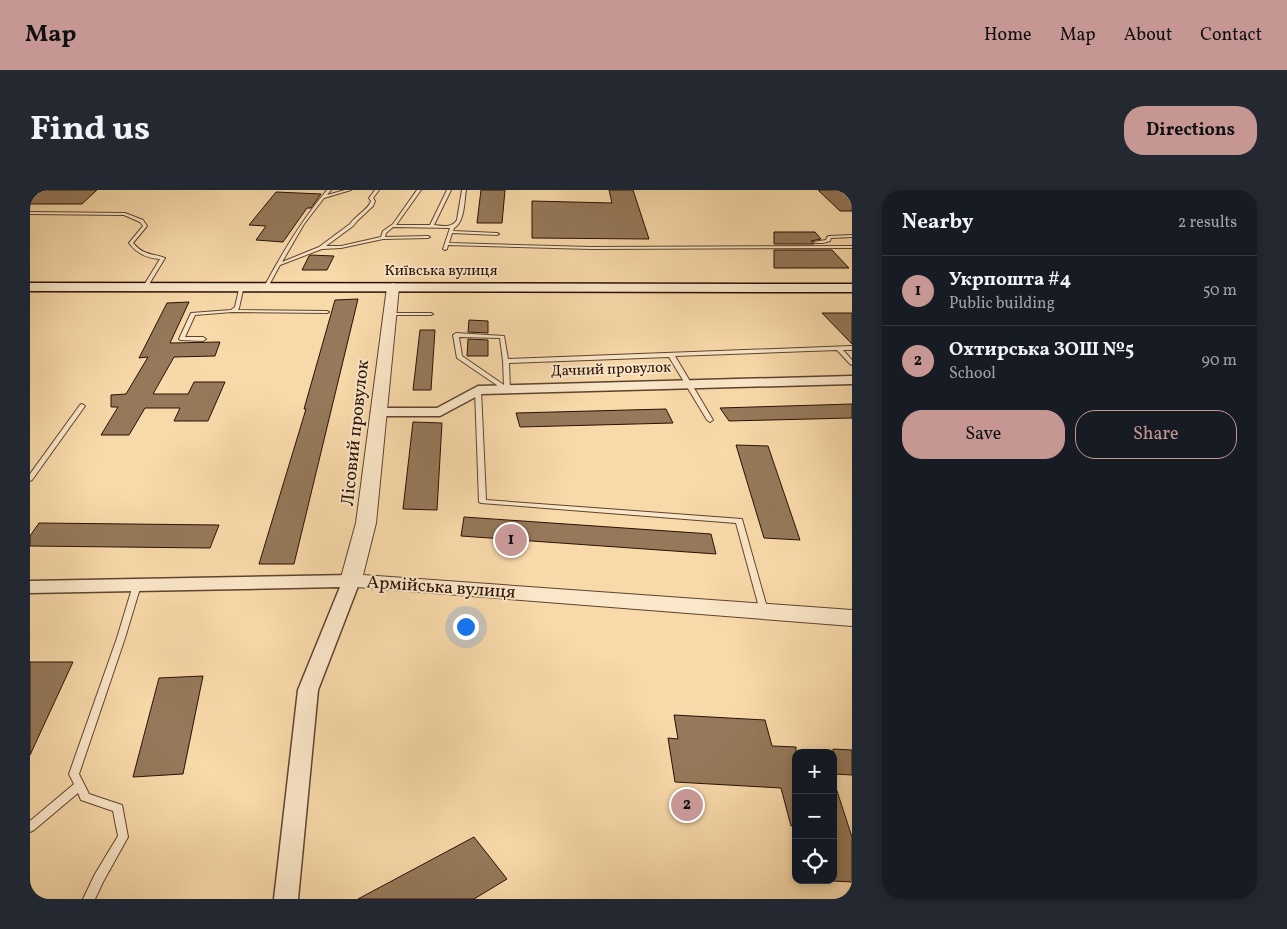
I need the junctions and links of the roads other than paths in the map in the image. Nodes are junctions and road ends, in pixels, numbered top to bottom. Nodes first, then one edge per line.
1 (329, 190) edge
2 (349, 190) edge
3 (378, 190) edge
4 (420, 190) edge
5 (449, 190) edge
6 (464, 190) edge
7 (446, 196) junction
8 (463, 196) junction
9 (323, 197) junction
10 (30, 214) edge
11 (392, 226) junction
12 (432, 226) junction
13 (451, 230) junction
14 (496, 234) dead end
15 (852, 236) edge
16 (428, 237) dead end
17 (383, 238) junction
18 (815, 242) dead end
19 (852, 247) edge
20 (321, 248) junction
21 (277, 265) junction
22 (266, 287) junction
23 (30, 288) edge
24 (393, 288) junction
25 (143, 289) junction
26 (852, 289) edge
27 (241, 290) junction
28 (232, 311) junction
29 (327, 312) dead end
30 (389, 314) junction
31 (431, 314) dead end
32 (203, 339) dead end
33 (852, 348) edge
34 (839, 349) junction
35 (671, 355) junction
36 (506, 360) junction
37 (852, 363) edge
38 (852, 380) edge
39 (688, 384) junction
40 (478, 390) junction
41 (507, 390) junction
42 (82, 406) dead end
43 (378, 412) junction
44 (710, 420) dead end
45 (30, 479) edge
46 (351, 582) junction
47 (138, 585) junction
48 (30, 587) edge
49 (764, 611) junction
50 (852, 618) edge
51 (79, 786) junction
52 (30, 827) edge
53 (89, 899) edge
54 (286, 899) edge

1 - 9 lane
2 - 9 lane
3 - 20 lane
4 - 11 lane
5 - 7 lane
6 - 8 lane
7 - 8 lane
7 - 12 lane
8 - 13 lane
9 - 21 lane
10 - 25 lane
11 - 12 lane
11 - 17 lane
12 - 13 lane
13 - 14 lane
13 - 19 lane
15 - 18 lane
16 - 17 lane
17 - 20 lane
20 - 21 lane
21 - 22 lane
22 - 24 main road, Київська вулиця
22 - 25 main road, Київська вулиця
23 - 25 main road, Київська вулиця
24 - 26 main road, Київська вулиця
24 - 27 main road, Київська вулиця
24 - 30 street, Лісовий провулок
25 - 27 main road, Київська вулиця
27 - 28 lane
28 - 29 lane
28 - 32 lane
30 - 31 lane
30 - 43 street, Лісовий провулок
33 - 34 lane
34 - 35 lane
34 - 37 lane
35 - 36 lane
35 - 39 lane
36 - 41 lane
36 - 41 lane
38 - 39 street, Дачний провулок
39 - 41 street, Дачний провулок
39 - 44 lane
40 - 41 street, Дачний провулок
40 - 43 street
40 - 49 lane
42 - 45 lane
43 - 46 street, Лісовий провулок
46 - 47 street, Армійська вулиця
46 - 49 street, Армійська вулиця
46 - 54 street
47 - 48 street, Армійська вулиця
47 - 51 lane
49 - 50 street, Армійська вулиця
51 - 52 lane
51 - 53 lane

